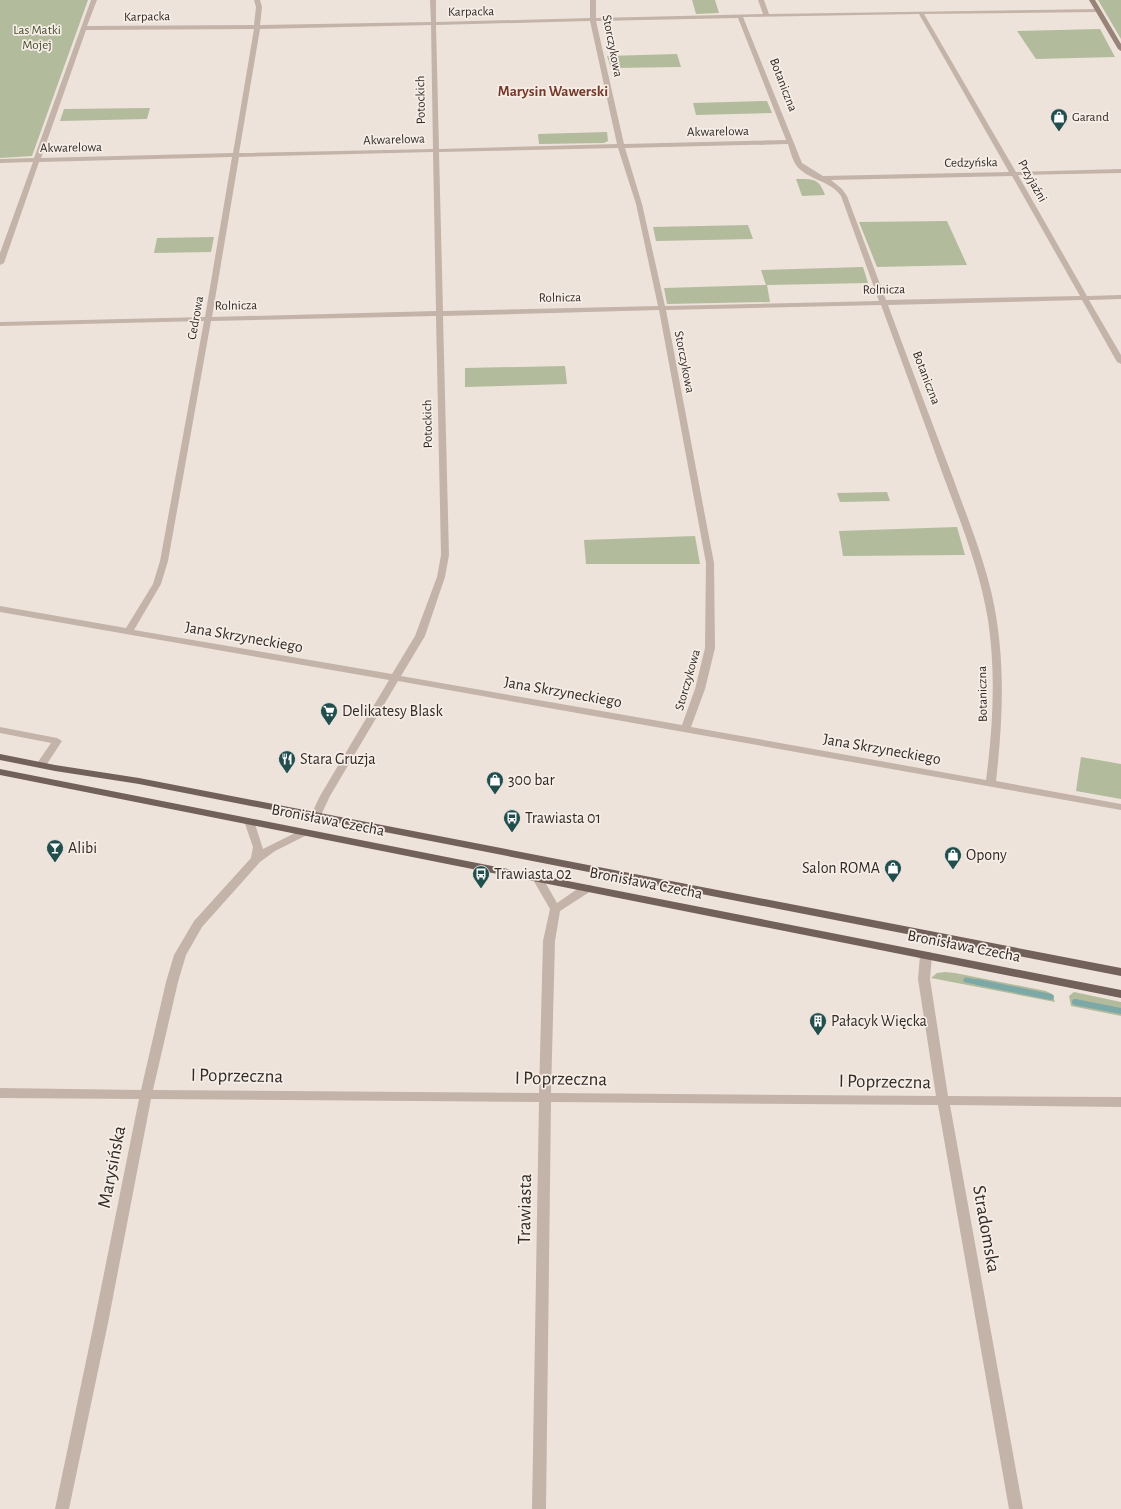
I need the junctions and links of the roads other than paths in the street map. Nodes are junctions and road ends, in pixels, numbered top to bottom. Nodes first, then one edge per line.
1 (94, 0) edge
2 (258, 0) edge
3 (433, 0) edge
4 (593, 0) edge
5 (761, 0) edge
6 (1092, 0) edge
7 (1098, 10) junction
8 (921, 13) junction
9 (740, 16) junction
10 (767, 16) junction
11 (593, 20) junction
12 (434, 24) junction
13 (257, 27) junction
14 (85, 28) junction
15 (1121, 49) edge
16 (790, 142) junction
17 (621, 146) junction
18 (436, 151) junction
19 (236, 156) junction
20 (36, 160) junction
21 (0, 161) edge
22 (1121, 171) edge
23 (1014, 174) junction
24 (822, 178) junction
25 (0, 263) edge
26 (1121, 296) edge
27 (1084, 298) junction
28 (884, 302) junction
29 (661, 308) junction
30 (440, 313) junction
31 (208, 319) junction
32 (0, 324) edge
33 (1121, 362) edge
34 (0, 610) edge
35 (128, 632) junction
36 (395, 678) junction
37 (0, 730) edge
38 (685, 730) junction
39 (0, 757) edge
40 (41, 765) junction
41 (0, 772) edge
42 (991, 784) junction
43 (1121, 807) edge
44 (316, 815) junction
45 (249, 821) junction
46 (305, 832) junction
47 (256, 859) junction
48 (537, 878) junction
49 (587, 888) junction
50 (555, 909) junction
51 (926, 955) junction
52 (1121, 972) edge
53 (1121, 994) edge
54 (0, 1092) edge
55 (146, 1093) junction
56 (546, 1097) junction
57 (943, 1101) junction
58 (1121, 1102) edge
59 (62, 1509) edge
60 (539, 1509) edge
61 (1016, 1509) edge

1 - 14 street
2 - 13 street, Cedrowa
3 - 12 street, Potockich
4 - 11 street, Storczykowa
5 - 10 street
6 - 7 street
7 - 8 street, Karpacka
7 - 15 street
8 - 10 street, Karpacka
8 - 23 street, Przyjaźni
9 - 10 street, Karpacka
9 - 11 street, Karpacka
9 - 16 street, Botaniczna
11 - 12 street, Karpacka
11 - 17 street, Storczykowa
12 - 13 street, Karpacka
12 - 18 street, Potockich
13 - 14 street, Karpacka
13 - 19 street, Cedrowa
14 - 20 street
16 - 17 street, Akwarelowa
16 - 24 street, Botaniczna
17 - 18 street, Akwarelowa
17 - 29 street, Storczykowa
18 - 19 street, Akwarelowa
18 - 30 street, Potockich
19 - 20 street, Akwarelowa
19 - 31 street, Cedrowa
20 - 21 street, Akwarelowa
20 - 25 street
22 - 23 street, Cedzyńska
23 - 24 street, Cedzyńska
23 - 27 street, Przyjaźni
24 - 28 street, Botaniczna
26 - 27 street, Rolnicza
27 - 28 street, Rolnicza
27 - 33 street, Przyjaźni
28 - 29 street, Rolnicza
28 - 42 street, Botaniczna
29 - 30 street, Rolnicza
29 - 38 street, Storczykowa
30 - 31 street, Rolnicza
30 - 36 street, Potockich
31 - 32 street, Rolnicza
31 - 35 street, Cedrowa
34 - 35 street, Jana Skrzyneckiego
35 - 36 street, Jana Skrzyneckiego
36 - 38 street, Jana Skrzyneckiego
36 - 44 street, Potockich
37 - 40 street
38 - 42 street, Jana Skrzyneckiego
39 - 40 main road, Bronisława Czecha
40 - 44 main road, Bronisława Czecha
41 - 45 main road, Bronisława Czecha
42 - 43 street, Jana Skrzyneckiego
44 - 52 main road, Bronisława Czecha
45 - 46 main road, Bronisława Czecha
45 - 47 street
46 - 47 street, Marysińska
46 - 48 main road, Bronisława Czecha
47 - 55 street, Marysińska
48 - 49 main road, Bronisława Czecha
48 - 50 street
49 - 50 street
49 - 51 main road, Bronisława Czecha
50 - 56 street, Trawiasta
51 - 53 main road, Bronisława Czecha
51 - 57 street, Stradomska
54 - 55 street, I Poprzeczna
55 - 56 street, I Poprzeczna
55 - 59 street, Marysińska
56 - 57 street, I Poprzeczna
56 - 60 street, Trawiasta
57 - 58 street, I Poprzeczna
57 - 61 street, Stradomska

